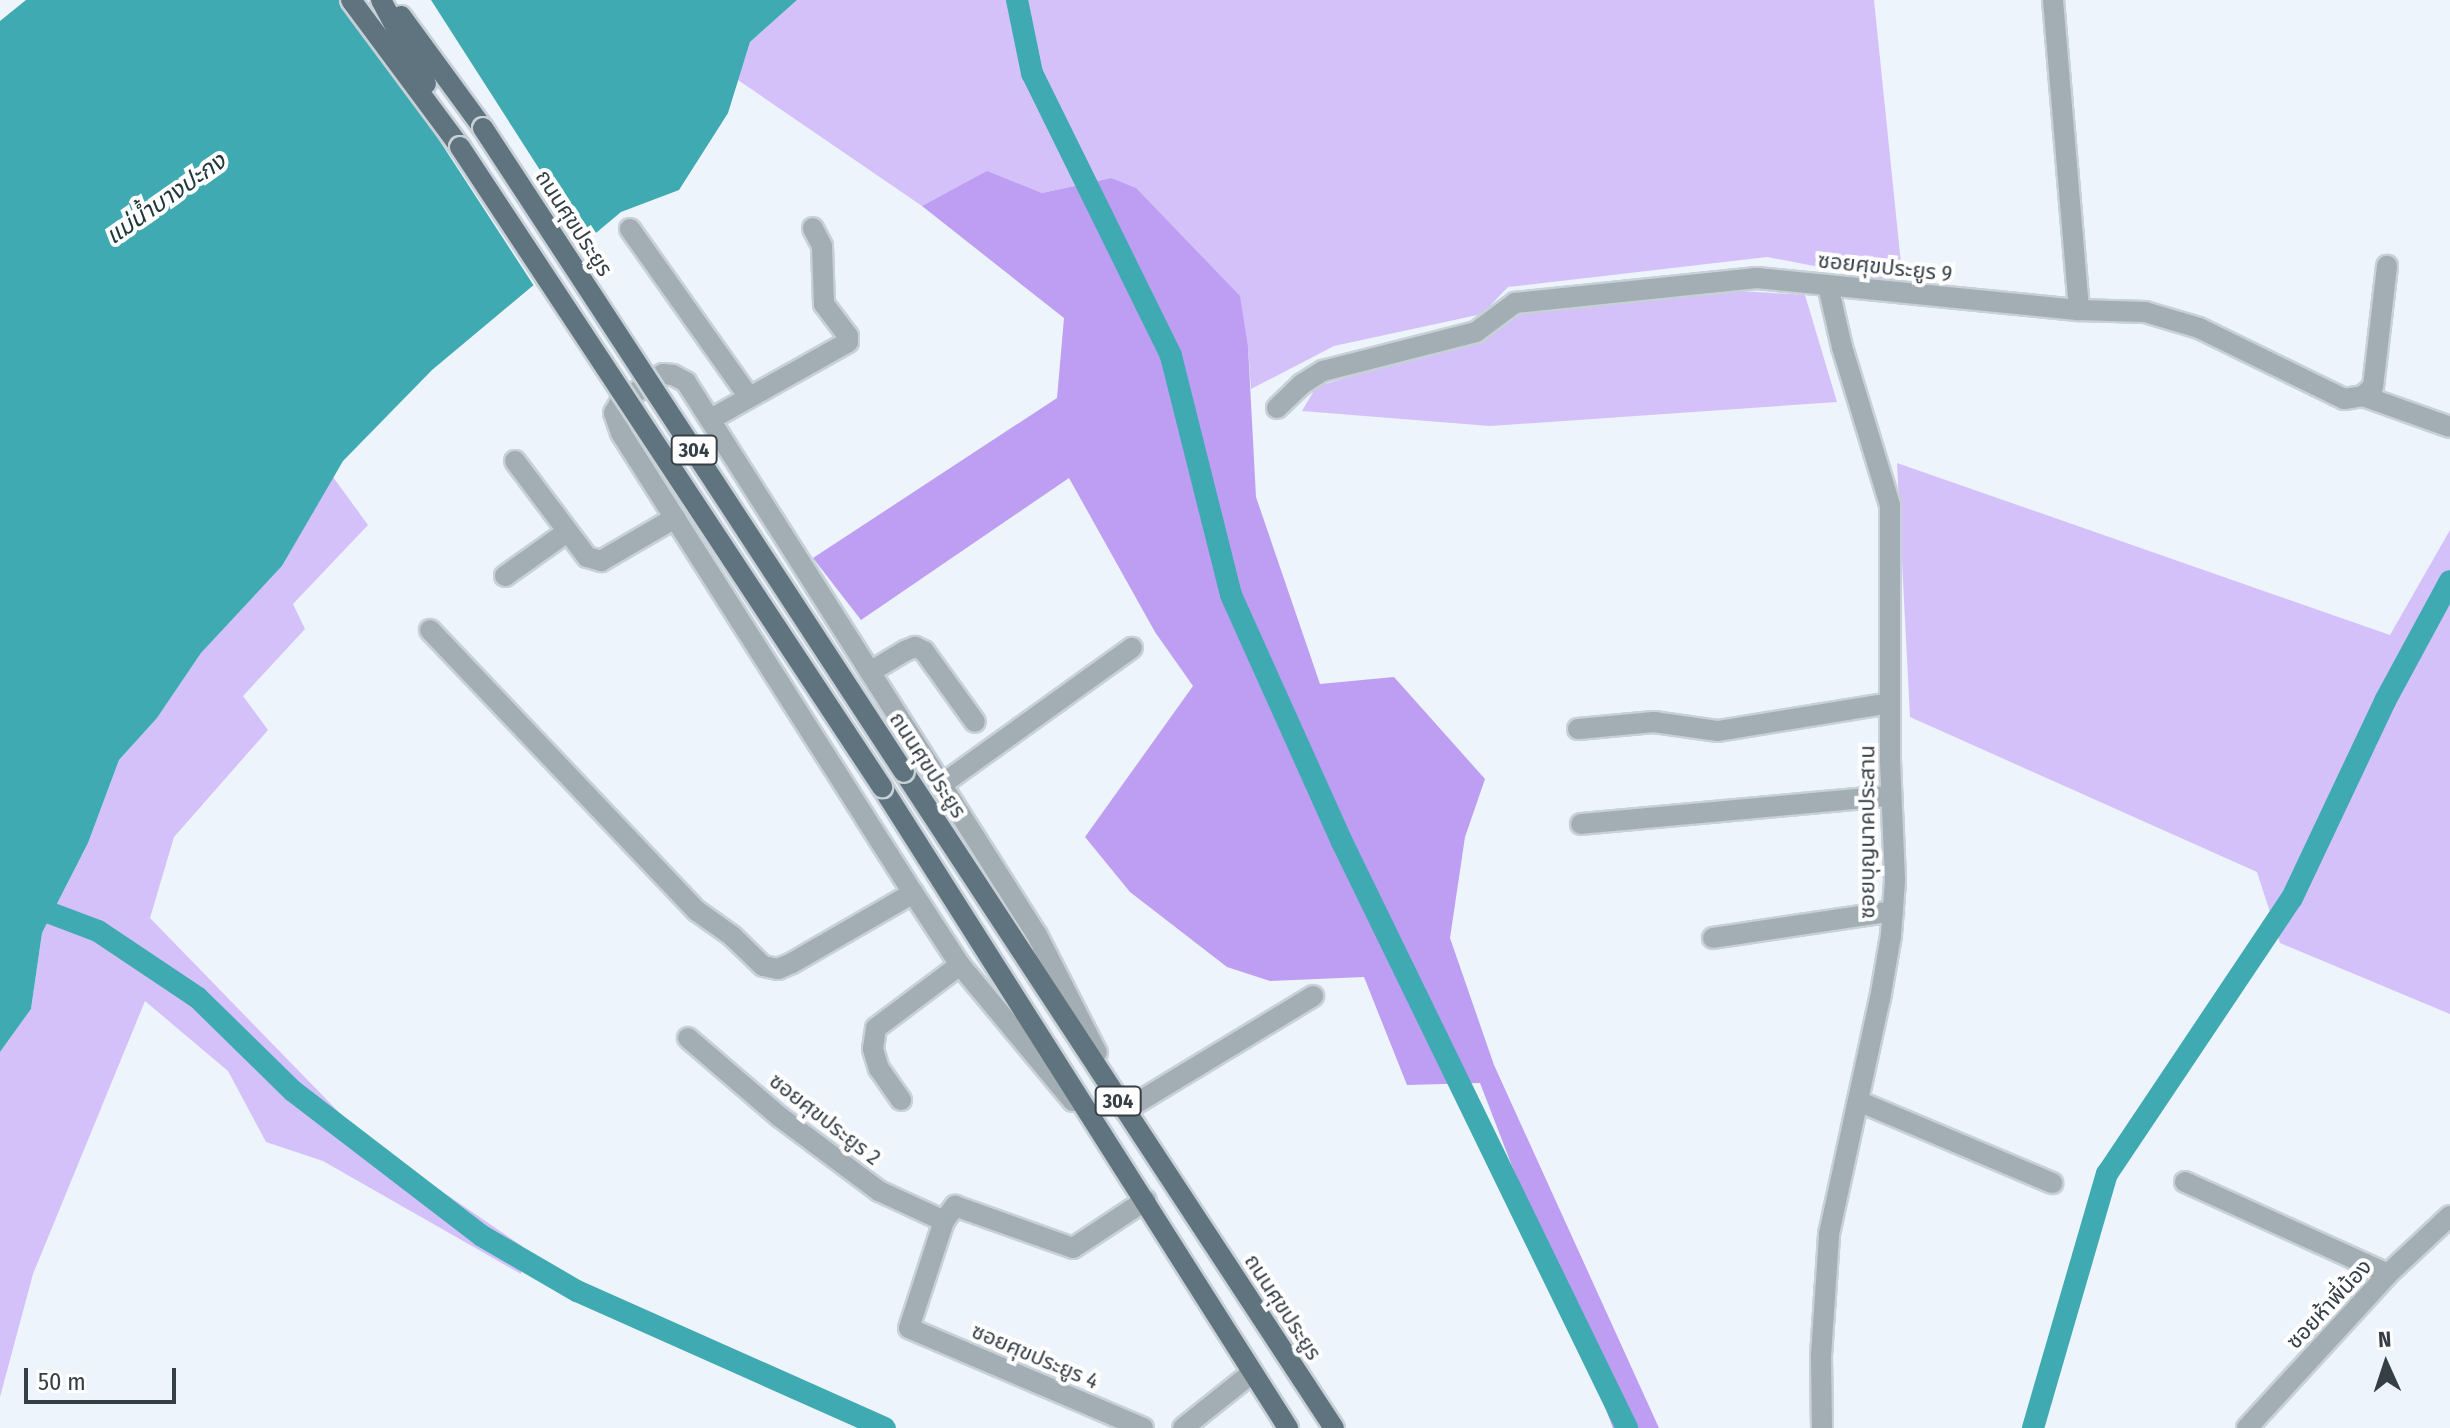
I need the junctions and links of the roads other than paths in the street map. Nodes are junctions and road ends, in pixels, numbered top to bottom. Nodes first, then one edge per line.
1 (351, 0) edge
2 (381, 0) edge
3 (389, 0) edge
4 (403, 0) edge
5 (2053, 0) edge
6 (483, 128) junction
7 (460, 147) junction
8 (813, 228) dead end
9 (630, 229) dead end
10 (2387, 266) dead end
11 (1828, 286) junction
12 (2079, 310) junction
13 (2363, 396) junction
14 (749, 397) junction
15 (1277, 408) dead end
16 (711, 419) junction
17 (2450, 427) edge
18 (515, 461) dead end
19 (675, 518) junction
20 (567, 532) junction
21 (505, 576) dead end
22 (430, 630) dead end
23 (1132, 648) dead end
24 (870, 672) junction
25 (1890, 703) junction
26 (975, 722) dead end
27 (1578, 729) dead end
28 (941, 785) junction
29 (1891, 796) junction
30 (1581, 824) dead end
31 (913, 893) junction
32 (1893, 911) junction
33 (1713, 938) dead end
34 (960, 965) junction
35 (1313, 996) dead end
36 (688, 1038) dead end
37 (901, 1100) dead end
38 (1858, 1101) junction
39 (1128, 1115) junction
40 (1104, 1138) junction
41 (2185, 1182) dead end
42 (2052, 1183) dead end
43 (1146, 1200) junction
44 (2450, 1216) edge
45 (944, 1221) junction
46 (2388, 1274) junction
47 (1252, 1373) junction
48 (1143, 1428) edge
49 (1183, 1428) edge
50 (1288, 1428) edge
51 (1334, 1428) edge
52 (1822, 1428) edge
53 (2247, 1428) edge

1 - 7 main road, 304
2 - 7 main road, 304
3 - 6 main road, ถนนศุขประยูร / 304
4 - 6 main road, ถนนศุขประยูร / 304
5 - 12 street
6 - 39 main road, ถนนศุขประยูร / 304, bridge
7 - 40 main road, 304, bridge
8 - 14 street
9 - 14 street
10 - 13 street
11 - 12 street, ซอยศุขประยูร 9
11 - 15 street, ซอยศุขประยูร 9
11 - 25 street, ซอยบุญนาคประสาน
12 - 13 street, ซอยศุขประยูร 9
13 - 17 street, ซอยศุขประยูร 9
14 - 16 street
16 - 19 street
16 - 24 street
18 - 20 street
19 - 20 street
19 - 31 street
20 - 21 street
22 - 31 street
23 - 28 street
24 - 26 street
24 - 28 street
25 - 27 street
25 - 29 street, ซอยบุญนาคประสาน
28 - 39 street
29 - 30 street
29 - 32 street, ซอยบุญนาคประสาน
31 - 34 street
32 - 33 street
32 - 38 street, ซอยบุญนาคประสาน
34 - 37 street
34 - 40 street
35 - 39 street
36 - 45 street, ซอยศุขประยูร 2
38 - 42 street
38 - 52 street, ซอยบุญนาคประสาน
39 - 51 main road, ถนนศุขประยูร / 304
40 - 43 main road, 304
41 - 46 street
43 - 45 street
43 - 47 main road, 304
44 - 46 street, ซอยห้าพี่น้อง
45 - 48 street, ซอยศุขประยูร 4
46 - 53 street, ซอยห้าพี่น้อง
47 - 49 street
47 - 50 main road, 304

